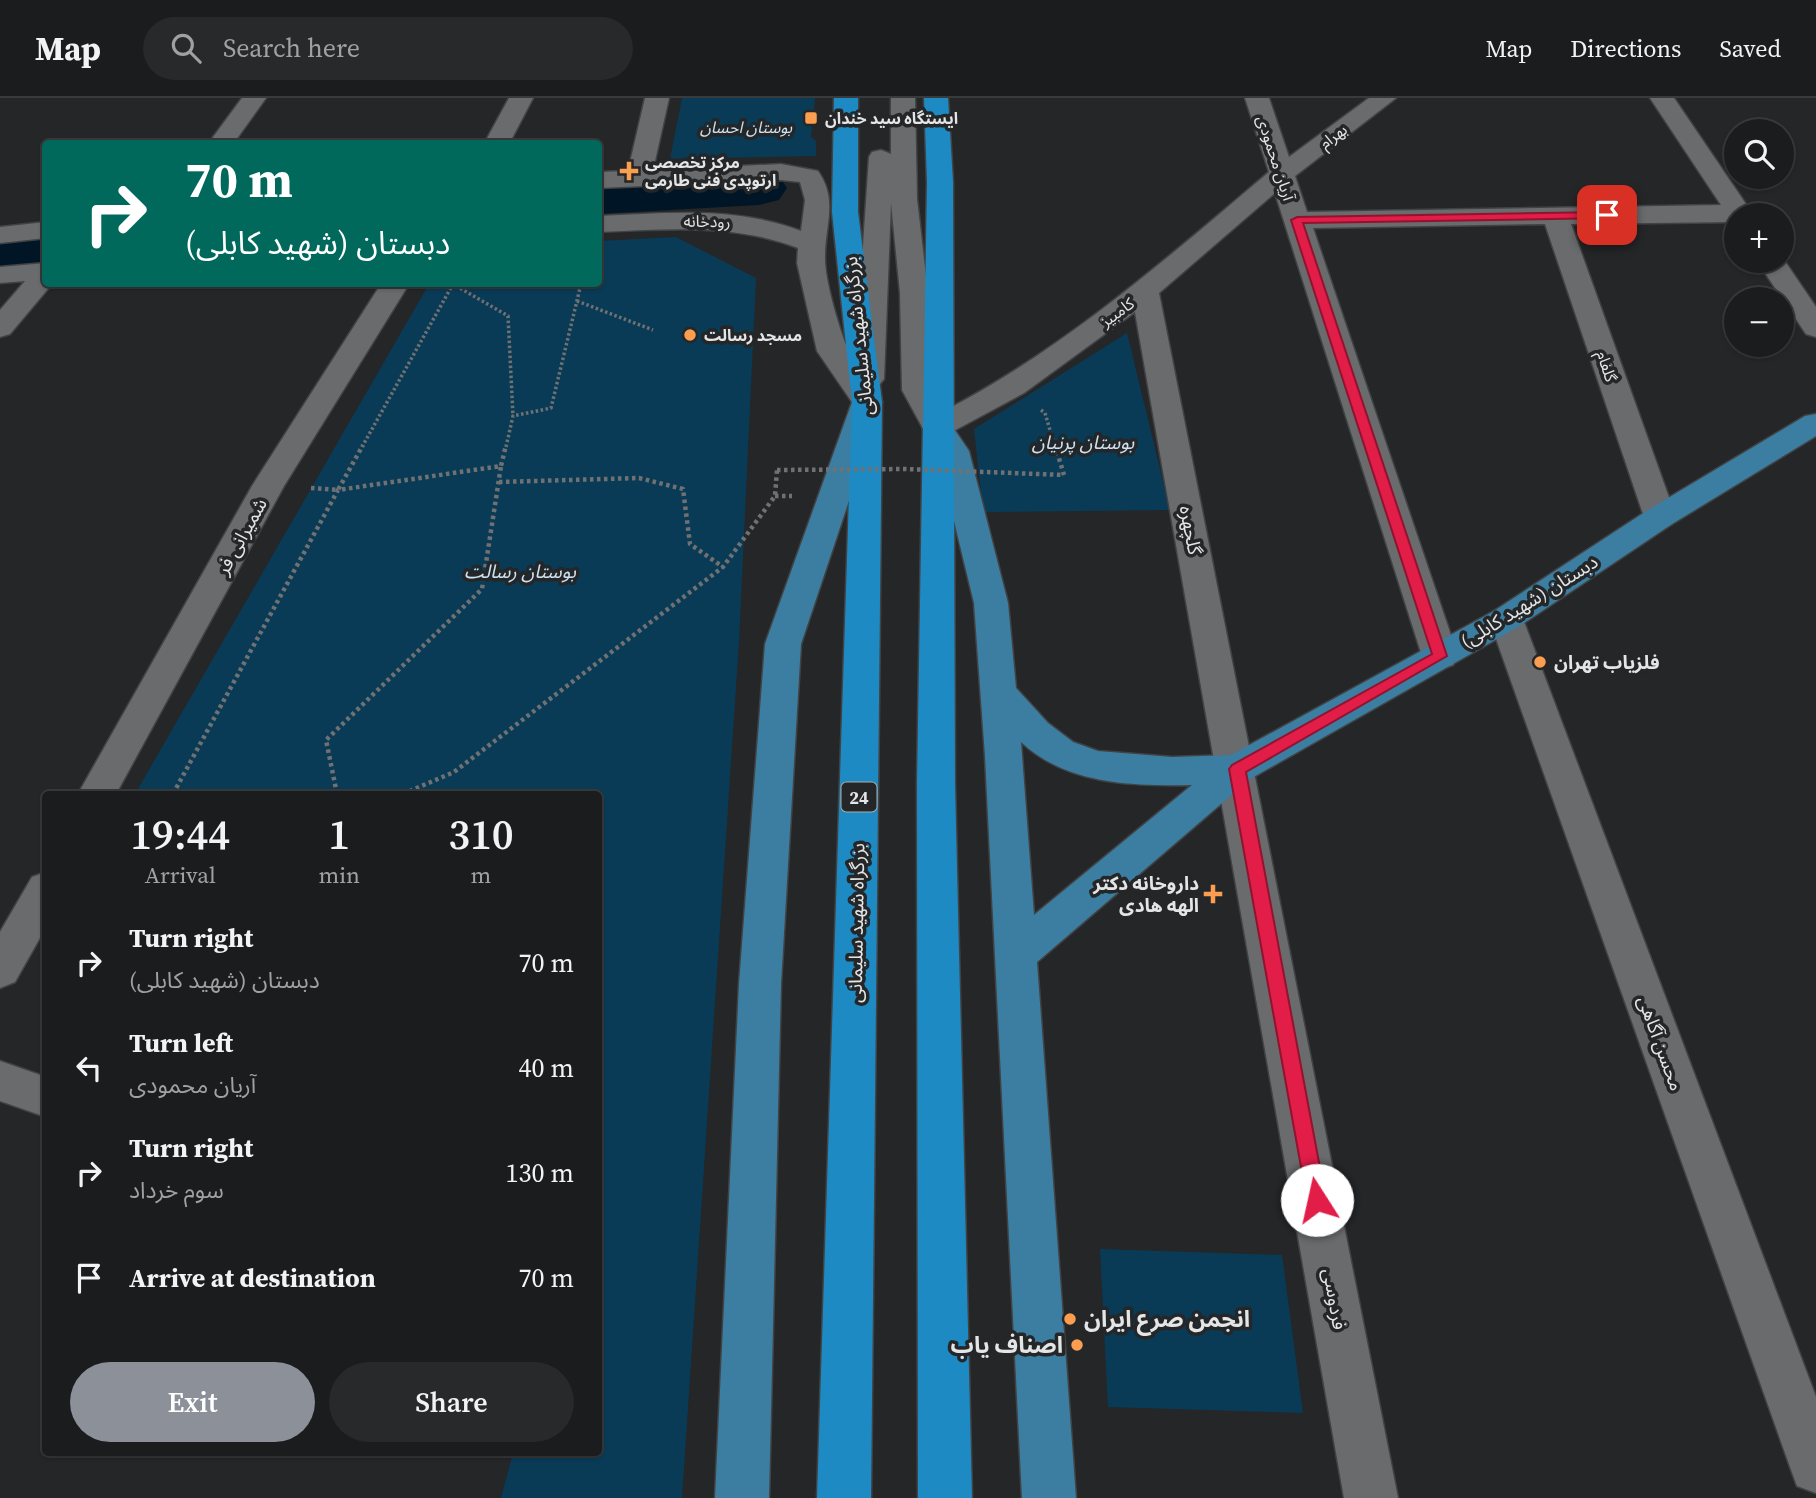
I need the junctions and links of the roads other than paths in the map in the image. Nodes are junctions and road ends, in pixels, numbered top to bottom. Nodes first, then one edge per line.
1 (254, 98) edge
2 (521, 98) edge
3 (657, 98) edge
4 (846, 98) edge
5 (884, 98) edge
6 (903, 98) edge
7 (936, 98) edge
8 (1257, 98) edge
9 (1384, 98) edge
10 (1662, 98) edge
11 (223, 140) edge
12 (498, 140) edge
13 (1281, 175) junction
14 (639, 178) junction
15 (602, 180) edge
16 (1733, 203) edge
17 (1724, 214) edge
18 (1555, 216) junction
19 (0, 218) edge
20 (42, 219) edge
21 (1297, 220) junction
22 (602, 224) edge
23 (42, 230) edge
24 (0, 235) edge
25 (812, 244) junction
26 (42, 272) edge
27 (1779, 273) edge
28 (0, 275) edge
29 (42, 277) edge
30 (394, 287) edge
31 (1145, 291) junction
32 (0, 328) edge
33 (1816, 328) edge
34 (867, 402) junction
35 (1816, 423) edge
36 (937, 427) junction
37 (1660, 517) junction
38 (1506, 619) junction
39 (1440, 656) junction
40 (998, 691) junction
41 (1237, 769) junction
42 (99, 791) edge
43 (42, 895) edge
44 (1016, 955) junction
45 (0, 970) edge
46 (0, 1082) edge
47 (42, 1096) edge
48 (1816, 1467) edge
49 (742, 1498) edge
50 (844, 1498) edge
51 (945, 1498) edge
52 (1049, 1498) edge
53 (1371, 1498) edge

1 - 11 street
2 - 12 street
3 - 14 street
4 - 34 highway, بزرگراه شهید سلیمانی / 24
5 - 34 street
6 - 36 street
7 - 36 highway
8 - 13 street, آریان محمودی
9 - 13 street, بهرام
10 - 16 street
13 - 21 street, آریان محمودی
13 - 31 street, کامبیز
14 - 15 street
14 - 25 street
17 - 18 street
18 - 21 street
18 - 37 street, گلفام
19 - 20 street
21 - 39 street, آریان محمودی
22 - 25 street, رودخانه
23 - 24 street
25 - 34 street
26 - 28 street
27 - 33 street
29 - 32 street
30 - 42 street, شمیرانی فر
31 - 36 street, کامبیز
31 - 41 street, گلچهره
34 - 49 main road
34 - 50 highway, بزرگراه شهید سلیمانی / 24
35 - 37 main road, دبستان (شهید کابلی)
36 - 40 main road
36 - 51 highway
37 - 38 main road, دبستان (شهید کابلی)
38 - 39 main road, دبستان (شهید کابلی)
38 - 48 street, محسن آگاهی
39 - 41 main road, دبستان (شهید کابلی)
40 - 41 main road, دبستان (شهید کابلی)
40 - 44 main road
41 - 44 main road, دبستان (شهید کابلی)
41 - 53 street, فردوسی
43 - 45 street
44 - 52 main road
46 - 47 street

